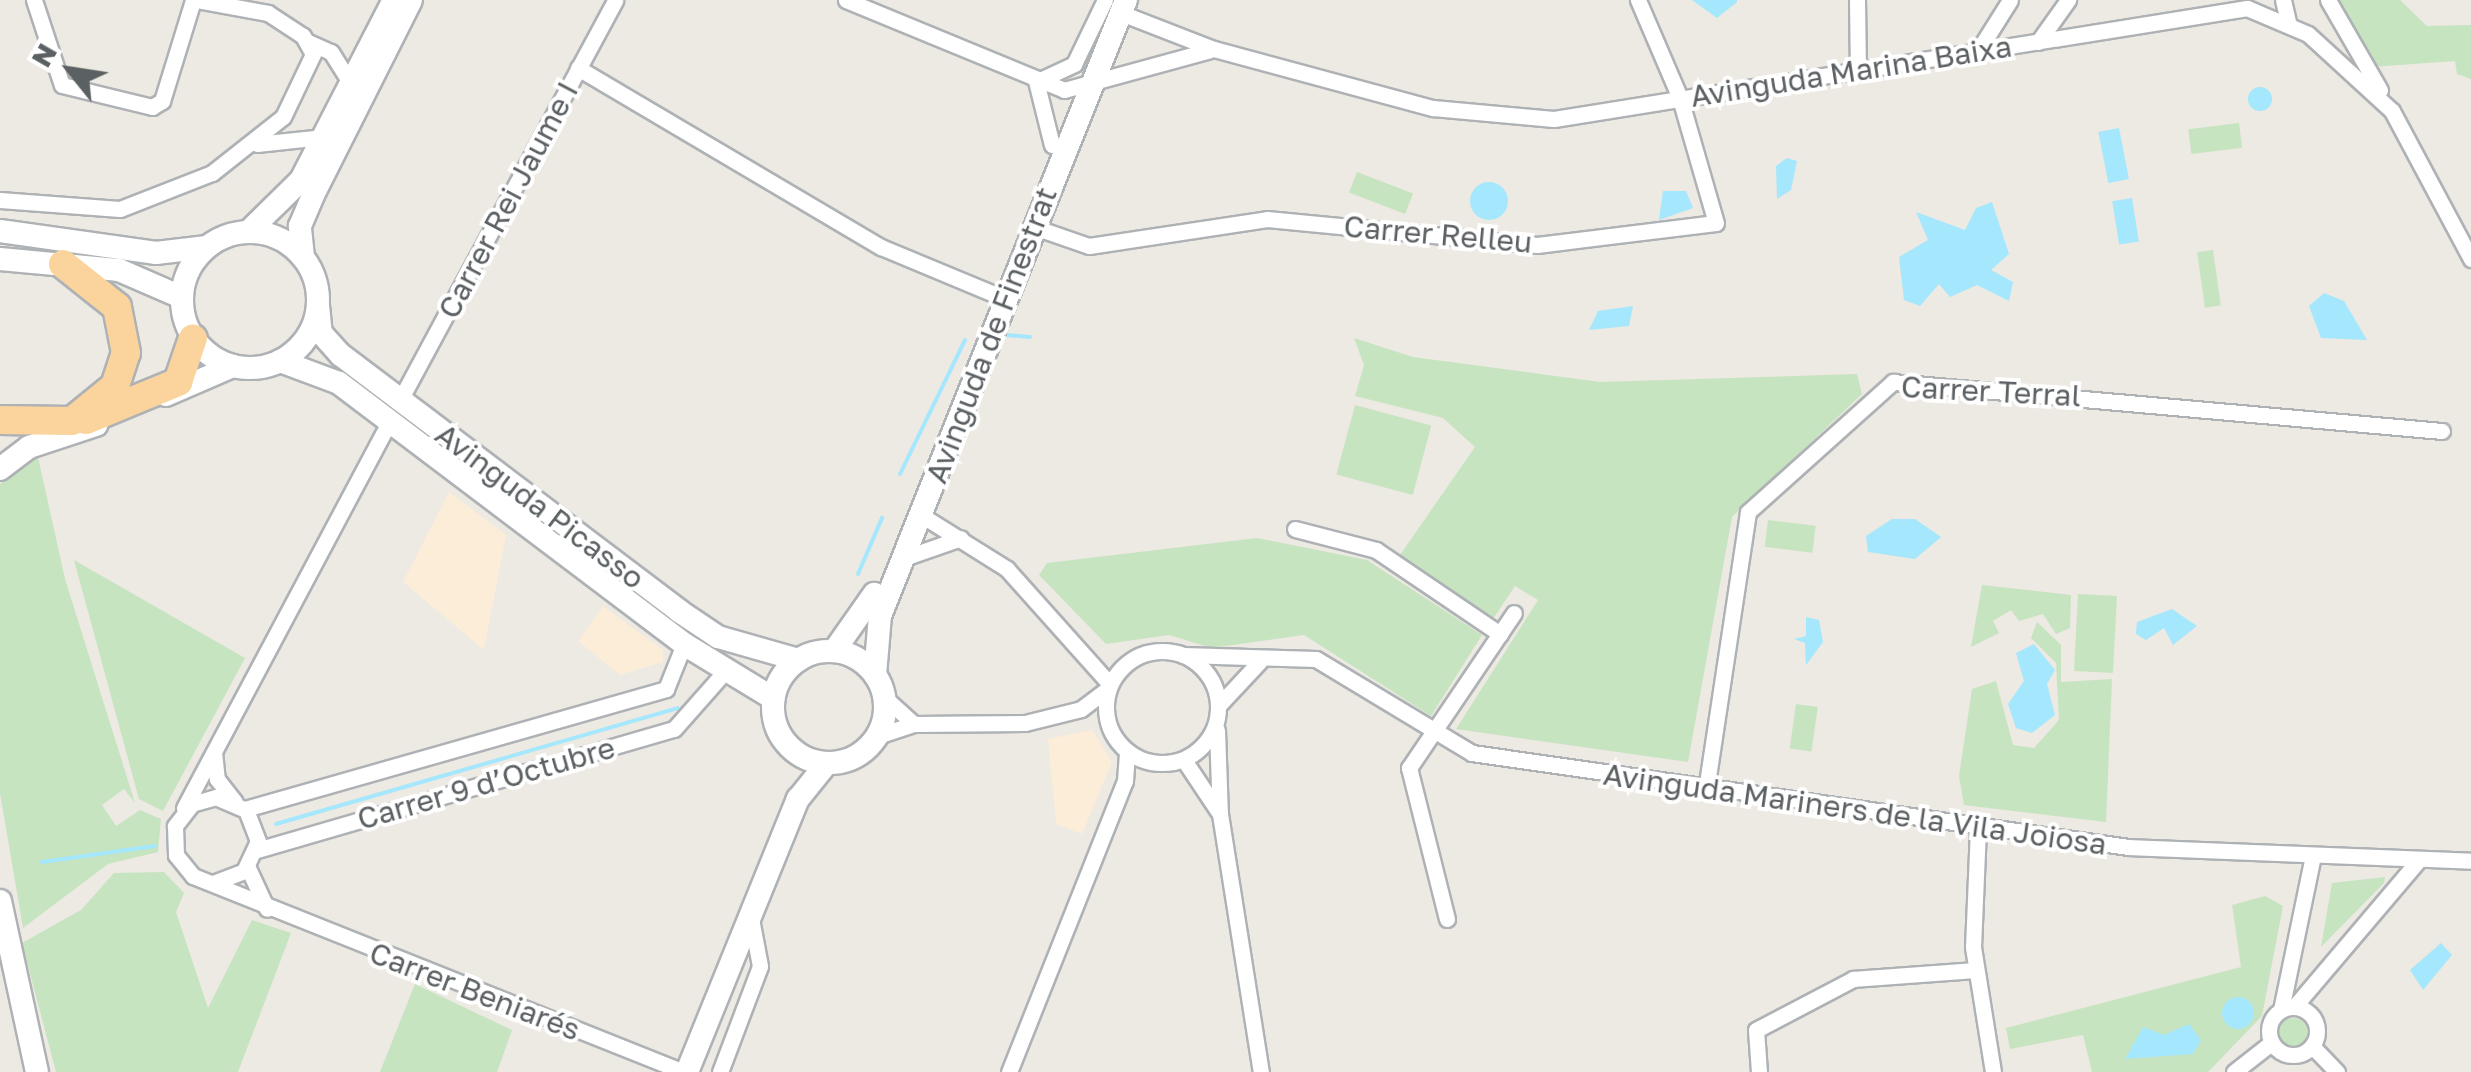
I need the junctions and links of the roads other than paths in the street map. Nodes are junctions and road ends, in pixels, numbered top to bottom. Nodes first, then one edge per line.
1 (34, 0) edge
2 (195, 0) edge
3 (394, 0) edge
4 (411, 0) edge
5 (615, 0) edge
6 (846, 0) edge
7 (1638, 0) edge
8 (1857, 0) edge
9 (2010, 0) edge
10 (2068, 0) edge
11 (2283, 0) edge
12 (2328, 0) edge
13 (1115, 3) edge
14 (2288, 22) junction
15 (306, 41) junction
16 (2038, 42) junction
17 (1214, 50) junction
18 (1978, 51) junction
19 (578, 68) junction
20 (1858, 70) junction
21 (1044, 80) junction
22 (350, 82) junction
23 (1081, 97) junction
24 (1680, 98) junction
25 (2392, 111) junction
26 (322, 137) junction
27 (1052, 145) junction
28 (248, 147) junction
29 (0, 197) edge
30 (1034, 227) junction
31 (0, 231) edge
32 (249, 232) junction
33 (207, 246) junction
34 (303, 257) junction
35 (0, 259) edge
36 (2471, 259) edge
37 (63, 264) junction
38 (994, 294) junction
39 (182, 297) junction
40 (318, 306) junction
41 (194, 338) junction
42 (280, 361) junction
43 (233, 366) junction
44 (400, 400) junction
45 (0, 420) edge
46 (60, 423) junction
47 (388, 424) junction
48 (2442, 431) dead end
49 (0, 469) edge
50 (921, 515) junction
51 (1295, 529) dead end
52 (961, 538) junction
53 (903, 558) junction
54 (1514, 613) dead end
55 (1500, 634) junction
56 (684, 644) junction
57 (834, 652) junction
58 (1183, 654) junction
59 (1268, 655) junction
60 (799, 660) junction
61 (1131, 660) junction
62 (1089, 662) junction
63 (727, 668) junction
64 (875, 674) junction
65 (673, 681) junction
66 (1109, 687) junction
67 (697, 695) junction
68 (884, 697) junction
69 (774, 699) junction
70 (1081, 709) junction
71 (1218, 713) junction
72 (1107, 717) junction
73 (914, 724) junction
74 (1432, 734) junction
75 (877, 736) junction
76 (215, 750) junction
77 (796, 752) junction
78 (1126, 752) junction
79 (1184, 760) junction
80 (827, 763) junction
81 (1153, 763) junction
82 (1126, 781) junction
83 (1706, 790) junction
84 (798, 800) junction
85 (240, 806) junction
86 (1220, 814) junction
87 (181, 815) junction
88 (1978, 828) junction
89 (257, 850) junction
90 (2312, 860) junction
91 (2471, 861) edge
92 (2418, 862) junction
93 (248, 868) junction
94 (213, 882) junction
95 (0, 901) edge
96 (267, 909) junction
97 (750, 913) junction
98 (1446, 918) dead end
99 (1975, 970) junction
100 (2287, 1008) junction
101 (2271, 1043) junction
102 (2312, 1046) junction
103 (37, 1072) edge
104 (686, 1072) edge
105 (720, 1072) edge
106 (1008, 1072) edge
107 (1261, 1072) edge
108 (1759, 1072) edge
109 (1993, 1072) edge
110 (2234, 1072) edge
111 (2336, 1072) edge

1 - 2 street
2 - 15 street
3 - 22 main road
4 - 34 main road
5 - 19 street, Carrer Rei Jaume I
6 - 21 street
7 - 24 street
8 - 20 street
9 - 18 street
10 - 16 street
11 - 14 street
12 - 25 street
13 - 17 street, Avinguda Marina Baixa
13 - 21 street
13 - 23 main road, Avinguda de Finestrat
13 - 23 main road, Avinguda de Finestrat
14 - 16 street, Avinguda Marina Baixa
14 - 25 street, Avinguda Marina Baixa
15 - 22 street
15 - 28 street
16 - 18 street, Avinguda Marina Baixa
17 - 23 street
17 - 24 street, Avinguda Marina Baixa
18 - 20 street, Avinguda Marina Baixa
19 - 38 street
19 - 44 street, Carrer Rei Jaume I
20 - 24 street, Avinguda Marina Baixa
21 - 23 street
21 - 27 street
22 - 26 main road
23 - 27 main road, Avinguda de Finestrat
23 - 30 main road, Avinguda de Finestrat
24 - 30 street, Carrer Relleu
25 - 36 street, Avinguda Marina Baixa
26 - 28 street
26 - 32 main road
27 - 38 main road, Avinguda de Finestrat
28 - 29 street
30 - 50 main road, Avinguda de Finestrat
31 - 33 main road
32 - 33 main road
32 - 34 main road
33 - 39 main road
34 - 40 main road
35 - 37 main road
37 - 39 main road
37 - 46 highway
38 - 57 main road, Avinguda de Finestrat
39 - 41 main road
40 - 42 main road
40 - 44 main road, Avinguda Picasso
41 - 43 main road
41 - 46 highway
42 - 43 main road
42 - 47 main road, Avinguda Picasso
43 - 49 main road
44 - 60 main road, Avinguda Picasso
45 - 46 highway
47 - 56 main road, Avinguda Picasso
47 - 76 street
48 - 83 street, Carrer Terral
50 - 52 street
50 - 53 main road, Avinguda de Finestrat
51 - 55 street
52 - 53 street
52 - 62 street
53 - 64 main road, Avinguda de Finestrat
54 - 55 street
55 - 74 street
56 - 63 main road, Avinguda Picasso
56 - 65 street
57 - 60 main road
57 - 64 main road
58 - 59 street, Avinguda Mariners de la Vila Joiosa
58 - 61 street
58 - 71 street
59 - 71 street
59 - 74 street, Avinguda Mariners de la Vila Joiosa
60 - 69 main road
61 - 62 street
61 - 66 street
62 - 66 street
63 - 67 street, Carrer 9 d’Octubre
63 - 69 main road, Avinguda Picasso
64 - 68 main road
65 - 67 street
65 - 85 street, Carrer 9 d’Octubre
66 - 70 street
66 - 72 street
67 - 89 street, Carrer 9 d’Octubre
68 - 73 street
68 - 75 main road
69 - 77 main road
70 - 72 street
70 - 73 street
71 - 79 street
71 - 86 street
72 - 78 street
73 - 75 street
74 - 83 street, Avinguda Mariners de la Vila Joiosa
74 - 98 street
75 - 80 main road
76 - 85 street
76 - 87 street
77 - 80 main road
77 - 84 main road
78 - 81 street
78 - 82 street
79 - 81 street
79 - 86 street
80 - 84 main road
81 - 82 street
82 - 106 street
83 - 88 street, Avinguda Mariners de la Vila Joiosa
84 - 97 main road
85 - 87 street
85 - 89 street
86 - 107 street
87 - 94 street
88 - 90 street, Avinguda Mariners de la Vila Joiosa
88 - 99 street
89 - 93 street
90 - 92 street, Avinguda Mariners de la Vila Joiosa
90 - 100 street
91 - 92 street, Avinguda Mariners de la Vila Joiosa
92 - 100 street
93 - 94 street
93 - 96 street
94 - 96 street, Carrer Beniarés
95 - 103 main road
96 - 104 street, Carrer Beniarés
97 - 104 main road
97 - 105 street
99 - 108 street
99 - 109 street
100 - 101 street
100 - 102 street
101 - 102 street
101 - 110 street
102 - 111 street

